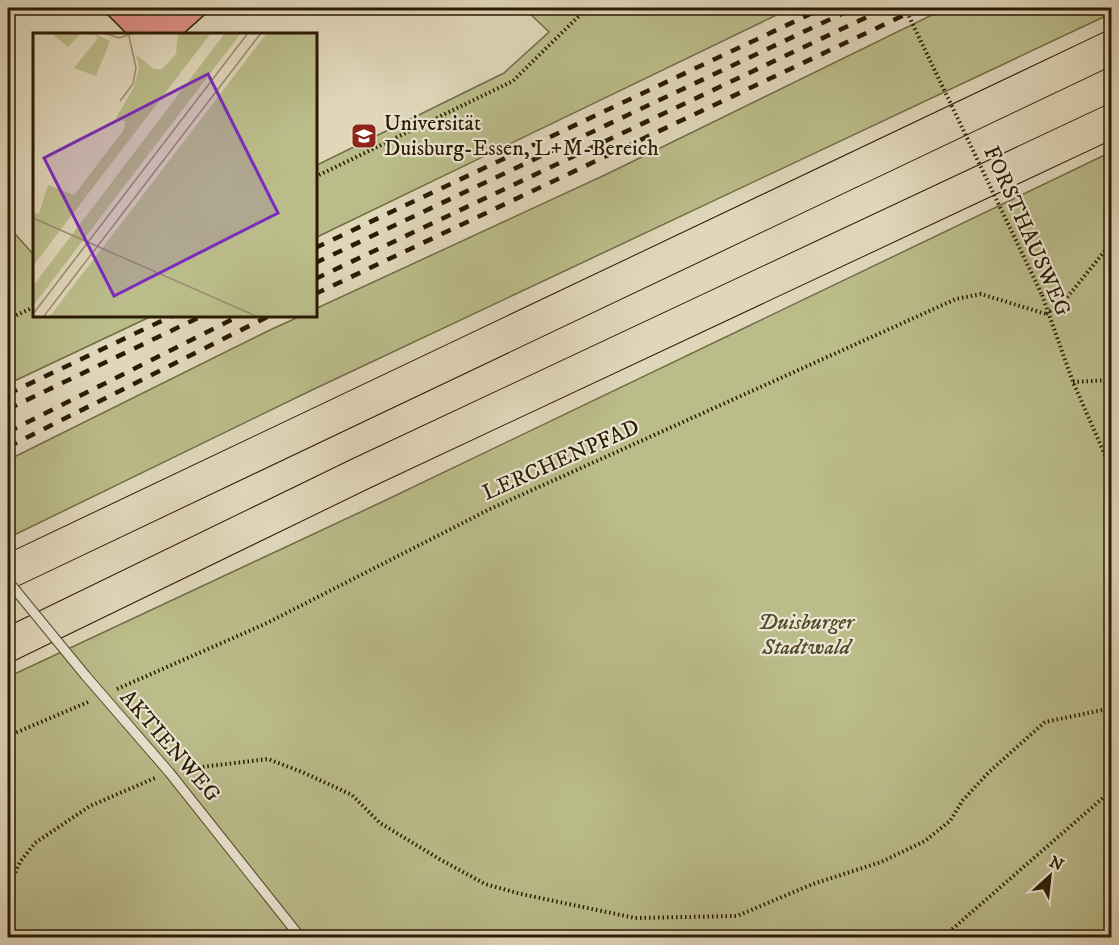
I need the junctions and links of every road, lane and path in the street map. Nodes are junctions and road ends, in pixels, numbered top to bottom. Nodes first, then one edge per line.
1 (587, 8) edge
2 (905, 8) edge
3 (1112, 47) edge
4 (1112, 121) edge
5 (316, 177) edge
6 (1112, 242) edge
7 (33, 308) edge
8 (1046, 314) junction
9 (8, 319) edge
10 (1112, 380) edge
11 (1073, 382) junction
12 (1112, 471) edge
13 (8, 572) edge
14 (8, 581) edge
15 (8, 645) edge
16 (101, 696) junction
17 (1112, 708) edge
18 (8, 736) edge
19 (169, 772) junction
20 (1112, 790) edge
21 (8, 889) edge
22 (301, 938) edge
23 (942, 938) edge

1 - 5 path
2 - 8 path, FORSTHAUSWEG, bridge
3 - 13 highway
4 - 15 highway
6 - 8 path
7 - 9 path
8 - 11 path, FORSTHAUSWEG
8 - 16 path, LERCHENPFAD
10 - 11 path
11 - 12 path, FORSTHAUSWEG
14 - 16 lane, AKTIENWEG, bridge
16 - 18 path, LERCHENPFAD
16 - 19 lane, AKTIENWEG
17 - 19 path
19 - 21 path
19 - 22 lane, AKTIENWEG
20 - 23 path

